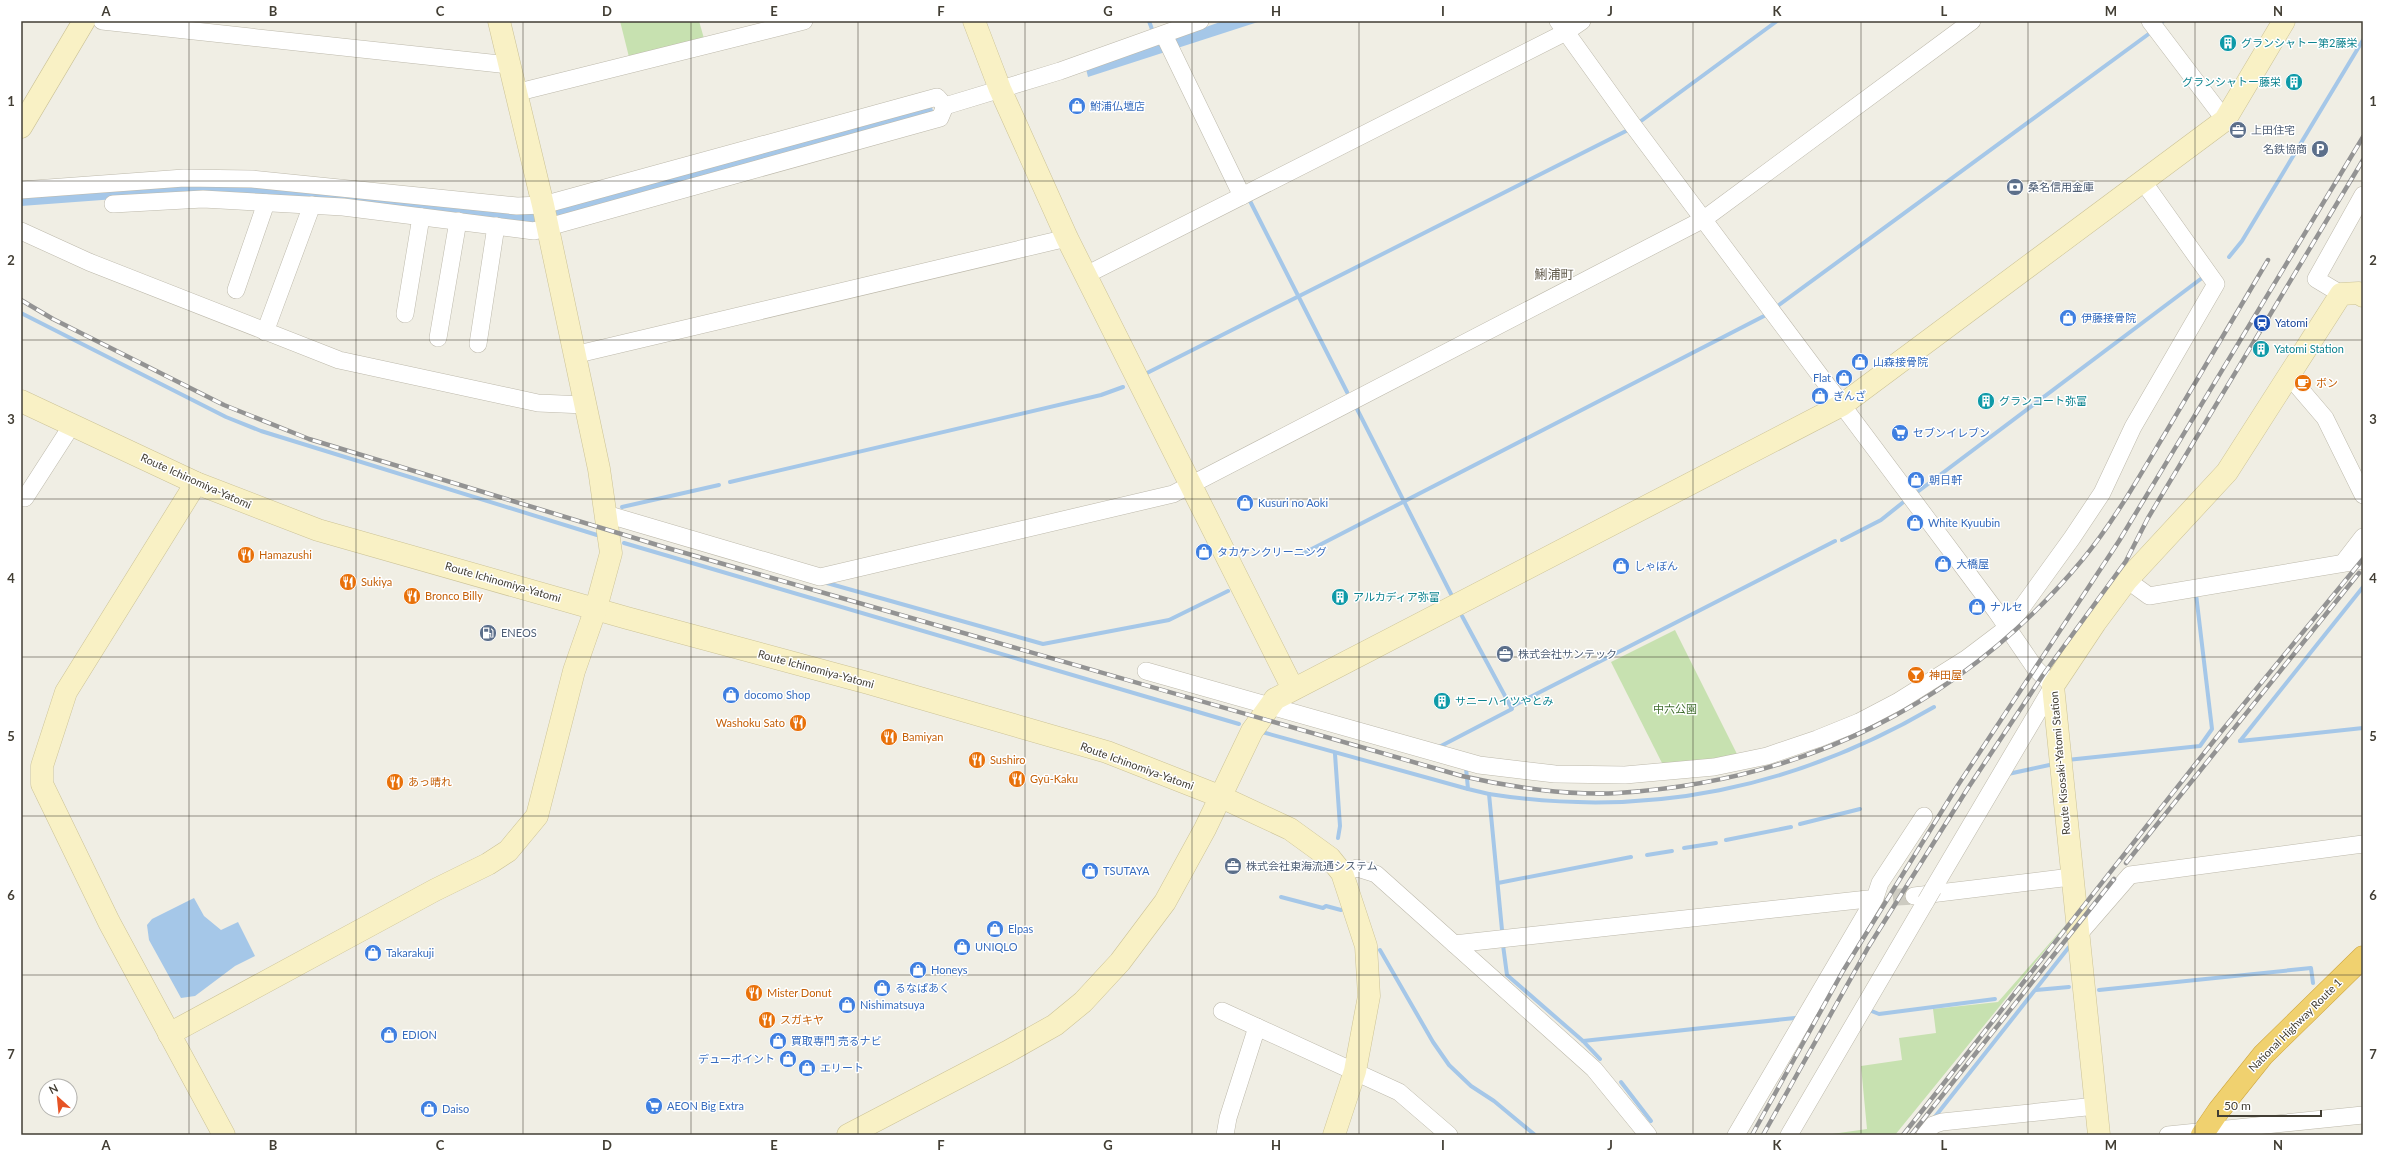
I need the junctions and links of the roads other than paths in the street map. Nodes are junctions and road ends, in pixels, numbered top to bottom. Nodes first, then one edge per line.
1 (84, 21) edge
2 (102, 21) edge
3 (499, 21) edge
4 (804, 21) edge
5 (974, 21) edge
6 (1200, 21) edge
7 (1582, 21) edge
8 (1972, 21) edge
9 (2150, 21) edge
10 (2284, 21) edge
11 (1562, 27) edge
12 (1167, 42) junction
13 (509, 65) junction
14 (1000, 89) junction
15 (515, 93) junction
16 (2225, 120) junction
17 (21, 127) edge
18 (2142, 180) junction
19 (21, 190) edge
20 (122, 195) junction
21 (2363, 195) edge
22 (1242, 196) junction
23 (266, 203) junction
24 (312, 205) junction
25 (545, 216) junction
26 (421, 217) junction
27 (1704, 219) junction
28 (458, 221) junction
29 (496, 226) junction
30 (21, 231) edge
31 (1067, 238) junction
32 (1086, 275) junction
33 (236, 290) dead end
34 (2357, 293) edge
35 (405, 314) dead end
36 (266, 332) junction
37 (438, 338) dead end
38 (478, 344) dead end
39 (574, 354) junction
40 (2290, 377) junction
41 (21, 400) edge
42 (585, 405) junction
43 (1842, 405) junction
44 (72, 425) junction
45 (196, 483) junction
46 (1190, 483) junction
47 (2363, 495) edge
48 (25, 498) dead end
49 (606, 514) junction
50 (2363, 536) edge
51 (2363, 560) edge
52 (2342, 563) junction
53 (2127, 580) junction
54 (596, 608) junction
55 (2007, 628) junction
56 (1146, 671) dead end
57 (2053, 686) junction
58 (1293, 689) junction
59 (1268, 706) junction
60 (1219, 796) junction
61 (1924, 816) dead end
62 (2363, 844) edge
63 (1342, 873) junction
64 (2071, 877) junction
65 (1924, 897) junction
66 (1868, 899) tunnel mouth
67 (2078, 935) junction
68 (1454, 944) junction
69 (2363, 957) edge
70 (1222, 1010) dead end
71 (1257, 1027) junction
72 (169, 1034) junction
73 (1355, 1071) junction
74 (2096, 1106) junction
75 (2363, 1115) edge
76 (2203, 1133) edge
77 (224, 1135) edge
78 (848, 1135) edge
79 (1225, 1135) edge
80 (1334, 1135) edge
81 (1448, 1135) edge
82 (1648, 1135) edge
83 (1736, 1135) edge
84 (1789, 1135) edge
85 (1925, 1135) edge
86 (2099, 1135) edge
87 (2168, 1135) edge

1 - 17 street
2 - 13 street
3 - 13 street
4 - 15 street
5 - 14 street
6 - 12 street
7 - 11 street
8 - 27 street
9 - 16 street
10 - 16 street
11 - 22 street
11 - 27 street
12 - 14 street
12 - 22 street
13 - 15 street
14 - 25 street
14 - 31 street
15 - 25 street
16 - 18 street
18 - 43 street
18 - 55 street
19 - 20 street
20 - 23 street
20 - 25 street
21 - 34 street
22 - 32 street
23 - 24 street
23 - 33 street
24 - 26 street
24 - 36 street
25 - 29 street
25 - 39 street
26 - 28 street
26 - 35 street
27 - 43 street
27 - 46 street
28 - 29 street
28 - 37 street
29 - 38 street
30 - 36 street
31 - 32 street
31 - 39 street
32 - 46 street
34 - 40 street, Route Kisosaki-Yatomi Station
36 - 42 street
39 - 42 street
40 - 47 street
40 - 53 street, Route Kisosaki-Yatomi Station
41 - 44 street, Route Ichinomiya-Yatomi
42 - 49 street
43 - 55 street
43 - 58 street
44 - 45 street, Route Ichinomiya-Yatomi
44 - 48 street
45 - 54 street, Route Ichinomiya-Yatomi
45 - 72 street
46 - 49 street
46 - 58 street
49 - 54 street
50 - 52 street
51 - 52 street
52 - 53 street
53 - 57 street, Route Kisosaki-Yatomi Station
54 - 60 street, Route Ichinomiya-Yatomi
54 - 72 street
55 - 57 street
55 - 59 street
56 - 59 street
57 - 64 street, Route Kisosaki-Yatomi Station
57 - 65 street
58 - 59 street
59 - 60 street
60 - 63 street, Route Ichinomiya-Yatomi
60 - 78 street
61 - 83 street
62 - 67 street
63 - 68 street
63 - 73 street, Route Ichinomiya-Yatomi
64 - 65 street
64 - 67 street, Route Kisosaki-Yatomi Station
65 - 84 street
66 - 68 street
67 - 74 street, Route Kisosaki-Yatomi Station
68 - 82 street
69 - 76 highway, National Highway Route 1
70 - 71 street
71 - 73 street
71 - 79 street
72 - 77 street
73 - 80 street, Route Ichinomiya-Yatomi
73 - 81 street
74 - 85 street
74 - 86 street, Route Kisosaki-Yatomi Station
75 - 76 street
76 - 87 street

